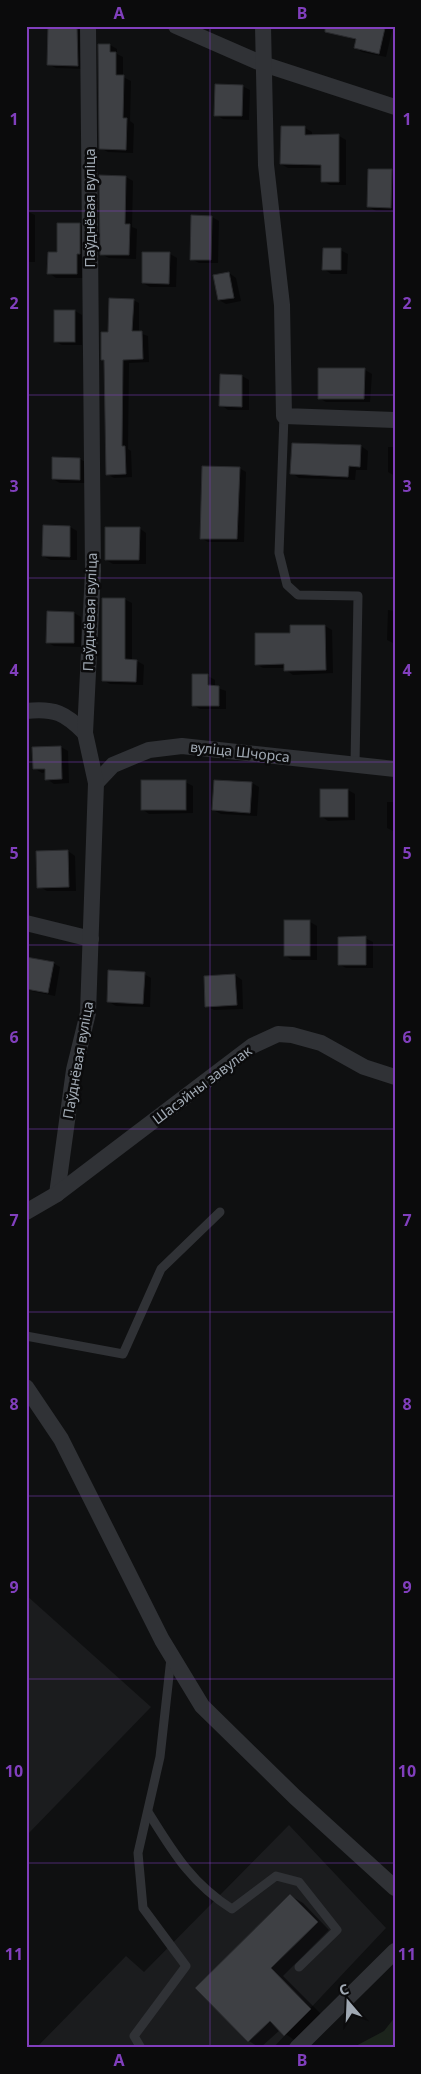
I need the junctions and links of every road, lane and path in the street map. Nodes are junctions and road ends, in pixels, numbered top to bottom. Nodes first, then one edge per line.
1 (88, 26) edge
2 (176, 26) edge
3 (264, 26) edge
4 (263, 64) junction
5 (395, 108) edge
6 (284, 416) junction
7 (395, 420) edge
8 (26, 711) edge
9 (85, 733) junction
10 (355, 764) junction
11 (395, 769) edge
12 (96, 782) junction
13 (26, 924) edge
14 (91, 939) junction
15 (395, 1078) edge
16 (57, 1194) junction
17 (26, 1212) edge
18 (220, 1212) dead end
19 (26, 1336) edge
20 (26, 1387) edge
21 (172, 1656) junction
22 (148, 1812) junction
23 (395, 1888) edge
24 (395, 1951) edge
25 (299, 1967) dead end
26 (141, 2048) edge
27 (297, 2048) edge

1 - 9 street, Паўднёвая вуліца
2 - 4 street
3 - 4 street
4 - 5 street
4 - 6 street
6 - 7 street
6 - 10 lane
8 - 9 street
9 - 12 street, Паўднёвая вуліца
10 - 11 street, вуліца Шчорса
10 - 12 street, вуліца Шчорса
12 - 14 street, Паўднёвая вуліца
13 - 14 street
14 - 16 street, Паўднёвая вуліца
15 - 16 street, Шасэйны завулак
16 - 17 street, Шасэйны завулак
18 - 19 lane
20 - 21 street
21 - 22 lane
21 - 23 street
22 - 25 lane
22 - 26 lane
24 - 27 street

